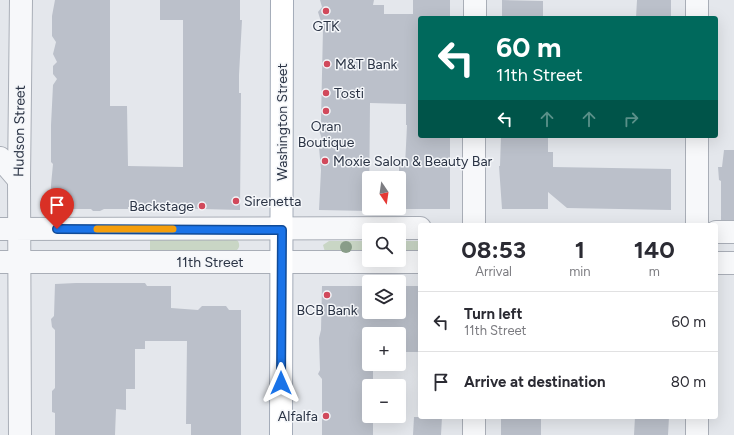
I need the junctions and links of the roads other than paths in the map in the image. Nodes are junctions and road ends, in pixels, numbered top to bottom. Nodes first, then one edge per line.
1 (21, 0) edge
2 (282, 0) edge
3 (475, 0) edge
4 (697, 0) edge
5 (475, 16) edge
6 (697, 16) edge
7 (474, 138) edge
8 (697, 138) edge
9 (0, 158) edge
10 (19, 180) junction
11 (474, 223) edge
12 (697, 223) edge
13 (418, 228) edge
14 (10, 229) edge
15 (282, 230) junction
16 (718, 232) edge
17 (734, 232) edge
18 (10, 262) edge
19 (282, 262) junction
20 (418, 262) edge
21 (718, 263) edge
22 (734, 263) edge
23 (474, 419) edge
24 (697, 419) edge
25 (20, 435) edge
26 (281, 435) edge
27 (474, 435) edge
28 (697, 435) edge

1 - 10 street, Hudson Street
2 - 15 main road, Washington Street
3 - 5 street
4 - 6 street
7 - 11 street
8 - 12 street
9 - 10 street
10 - 14 street, Hudson Street
13 - 15 street
14 - 15 street
14 - 18 street, Hudson Street
15 - 19 main road, Washington Street
16 - 17 street
18 - 19 street, 11th Street
18 - 25 street, Hudson Street
19 - 20 street, 11th Street
19 - 26 main road, Washington Street
21 - 22 street
23 - 27 street
24 - 28 street

